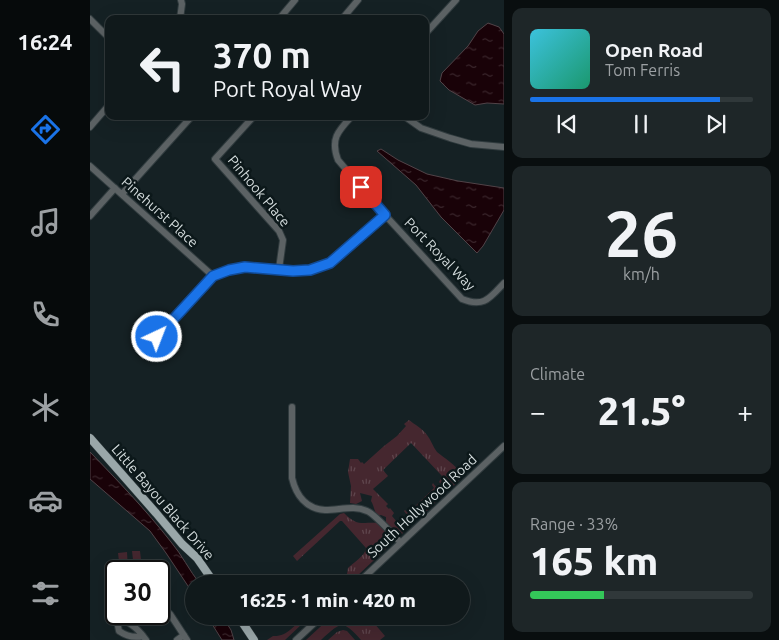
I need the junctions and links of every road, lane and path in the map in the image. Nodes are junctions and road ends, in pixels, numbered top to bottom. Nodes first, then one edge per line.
1 (181, 0) edge
2 (295, 0) edge
3 (358, 0) edge
4 (456, 0) edge
5 (181, 15) edge
6 (282, 15) edge
7 (345, 15) edge
8 (90, 18) edge
9 (429, 30) edge
10 (105, 34) edge
11 (105, 109) edge
12 (188, 120) edge
13 (250, 120) edge
14 (348, 120) edge
15 (410, 120) edge
16 (91, 122) edge
17 (504, 147) edge
18 (90, 166) edge
19 (115, 188) junction
20 (122, 194) junction
21 (385, 215) junction
22 (90, 216) edge
23 (279, 269) junction
24 (213, 276) junction
25 (504, 282) edge
26 (157, 337) dead end
27 (292, 407) dead end
28 (90, 438) edge
29 (504, 446) edge
30 (401, 543) junction
31 (209, 575) edge
32 (367, 575) edge
33 (170, 614) dead end
34 (244, 625) edge
35 (312, 625) edge
36 (186, 637) edge
37 (177, 640) edge
38 (254, 640) edge
39 (296, 640) edge

1 - 5 street
2 - 6 street
3 - 7 street
4 - 9 street
8 - 10 street
11 - 16 street
12 - 20 street
13 - 23 street, Pinhook Place
14 - 21 street, Port Royal Way
15 - 17 street
18 - 19 street, Pinehurst Place
19 - 20 street, Pinehurst Place
19 - 22 street
20 - 24 street, Pinehurst Place
21 - 23 street
21 - 25 street, Port Royal Way
23 - 24 street
24 - 26 street
27 - 30 street
28 - 31 main road, Little Bayou Black Drive
29 - 30 street, South Hollywood Road
30 - 32 street, South Hollywood Road
33 - 36 street
34 - 38 main road
35 - 39 street
36 - 37 street

